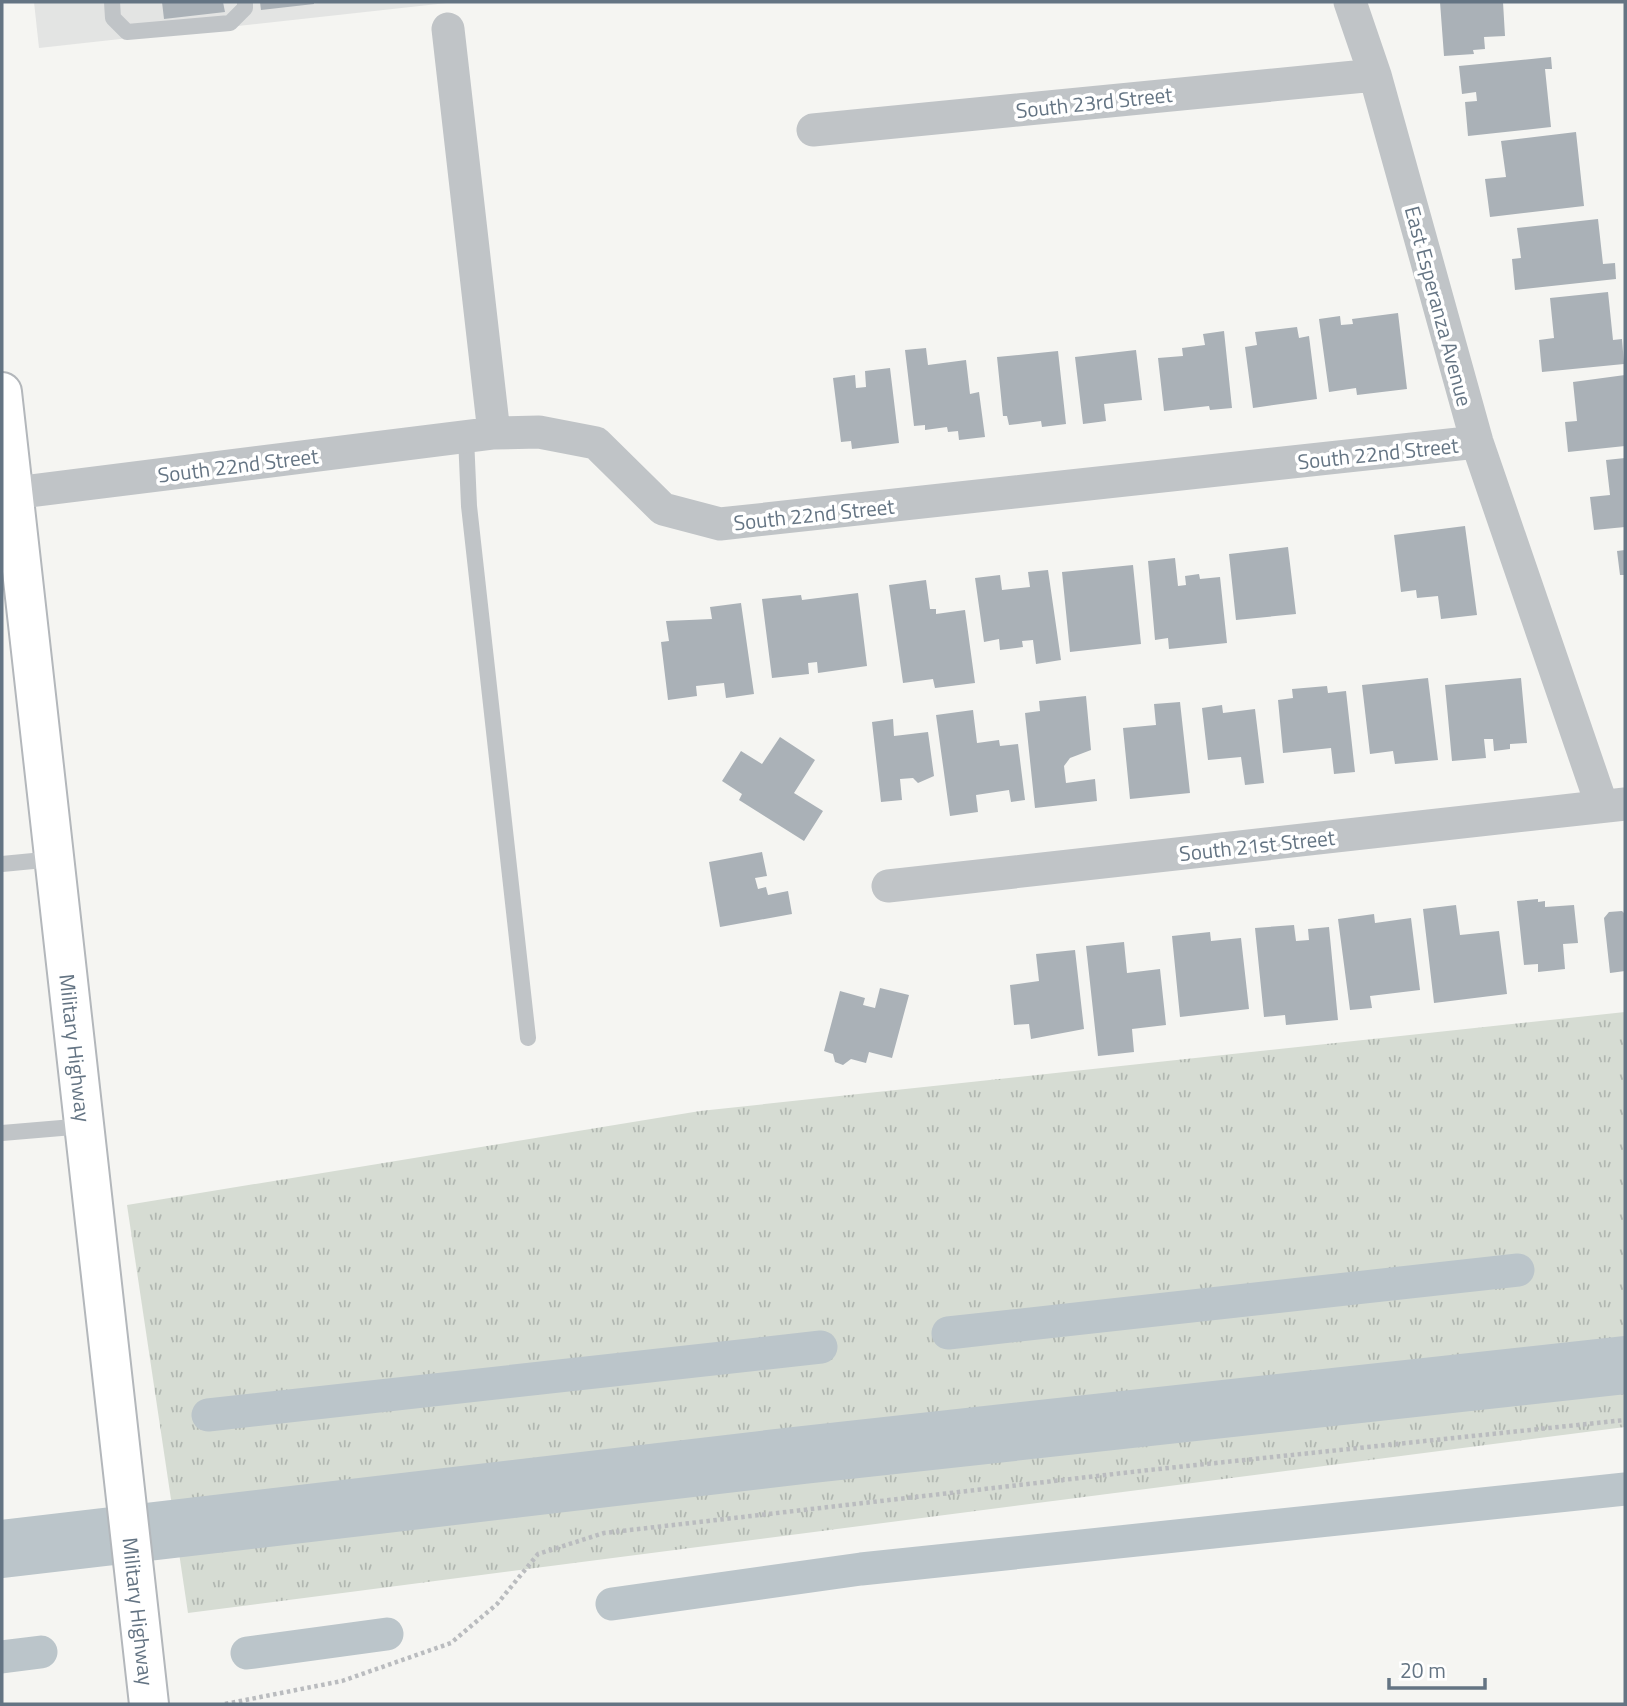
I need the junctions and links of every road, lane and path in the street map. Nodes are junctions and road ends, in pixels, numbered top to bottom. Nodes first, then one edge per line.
1 (245, 2) edge
2 (1350, 2) edge
3 (112, 10) edge
4 (448, 29) dead end
5 (1375, 75) junction
6 (813, 130) dead end
7 (2, 392) edge
8 (480, 435) junction
9 (1477, 442) junction
10 (14, 493) junction
11 (1614, 805) edge
12 (54, 859) junction
13 (2, 864) edge
14 (888, 886) dead end
15 (528, 1038) dead end
16 (85, 1126) junction
17 (2, 1133) edge
18 (1625, 1420) edge
19 (149, 1704) edge
20 (225, 1704) edge

1 - 3 lane
2 - 5 street, East Esperanza Avenue
4 - 8 street
5 - 6 street, South 23rd Street
5 - 9 street, East Esperanza Avenue
7 - 10 main road, Military Highway
8 - 9 street, South 22nd Street
8 - 10 street, South 22nd Street
8 - 15 lane
9 - 11 street, East Esperanza Avenue
10 - 12 main road, Military Highway
11 - 14 street, South 21st Street
12 - 13 lane
12 - 16 main road, Military Highway
16 - 17 lane
16 - 19 main road, Military Highway
18 - 20 path

